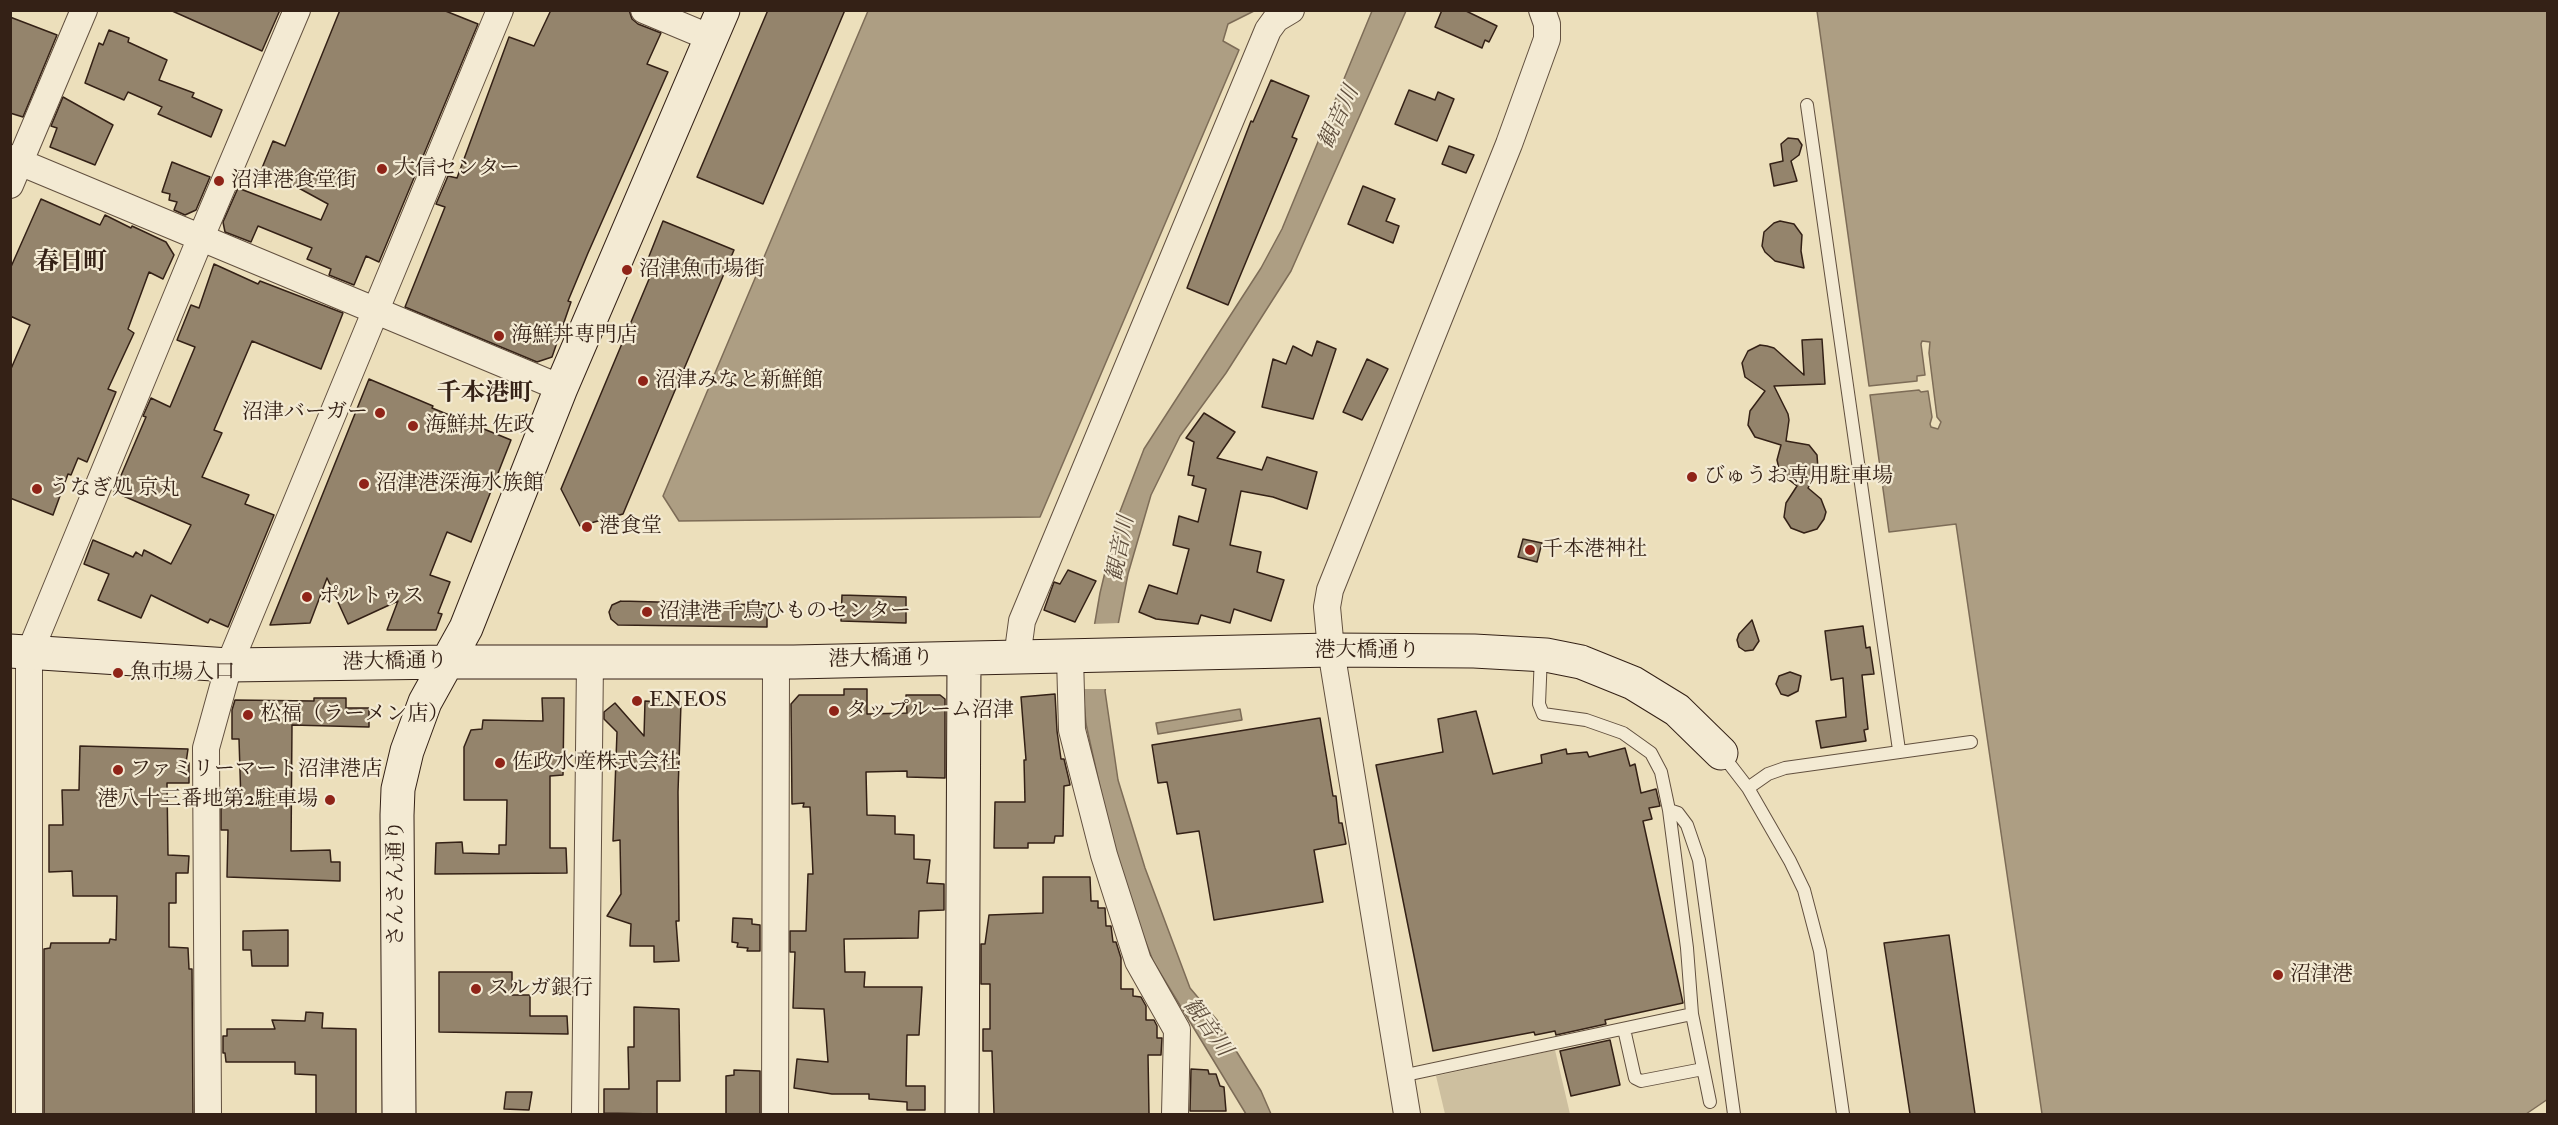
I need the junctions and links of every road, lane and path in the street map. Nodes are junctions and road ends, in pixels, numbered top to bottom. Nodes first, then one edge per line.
1 (84, 10) edge
2 (297, 10) edge
3 (500, 10) edge
4 (644, 10) edge
5 (1291, 10) edge
6 (1542, 10) edge
7 (717, 24) edge
8 (1807, 105) dead end
9 (14, 169) edge
10 (201, 237) junction
11 (375, 312) junction
12 (561, 388) junction
13 (1330, 650) junction
14 (20, 652) edge
15 (1541, 655) junction
16 (1090, 657) junction
17 (1017, 658) junction
18 (964, 659) junction
19 (590, 661) junction
20 (448, 662) junction
21 (776, 662) junction
22 (229, 665) junction
23 (1971, 741) dead end
24 (1899, 750) junction
25 (1721, 753) joint
26 (1748, 788) junction
27 (1669, 810) junction
28 (1692, 1014) junction
29 (1624, 1029) junction
30 (1703, 1070) junction
31 (1401, 1076) junction
32 (1710, 1102) dead end
33 (29, 1114) edge
34 (208, 1114) edge
35 (399, 1114) edge
36 (585, 1114) edge
37 (775, 1114) edge
38 (962, 1114) edge
39 (1175, 1114) edge
40 (1407, 1114) edge
41 (1734, 1114) edge
42 (1843, 1114) edge

1 - 9 street
2 - 10 street
3 - 11 street
4 - 7 street
5 - 17 street
6 - 13 street
7 - 12 street, さんさん通り
8 - 24 lane
9 - 10 street
10 - 11 street
10 - 14 street
11 - 12 street
11 - 22 street
12 - 20 street, さんさん通り
13 - 15 street, 港大橋通り
13 - 16 street, 港大橋通り
13 - 31 street
14 - 22 street, 港大橋通り
14 - 33 street
15 - 25 street, 港大橋通り
15 - 27 lane
16 - 17 street, 港大橋通り
16 - 39 street
17 - 18 street, 港大橋通り
18 - 21 street, 港大橋通り
18 - 38 street
19 - 20 street, 港大橋通り
19 - 21 street, 港大橋通り
19 - 36 street
20 - 22 street, 港大橋通り
20 - 35 street, さんさん通り
21 - 37 street
22 - 34 street
23 - 24 lane
24 - 26 lane
25 - 26 lane
26 - 42 lane
27 - 28 lane
27 - 41 lane
28 - 29 lane
28 - 30 lane
29 - 30 lane
29 - 31 lane
30 - 32 lane
31 - 40 street

